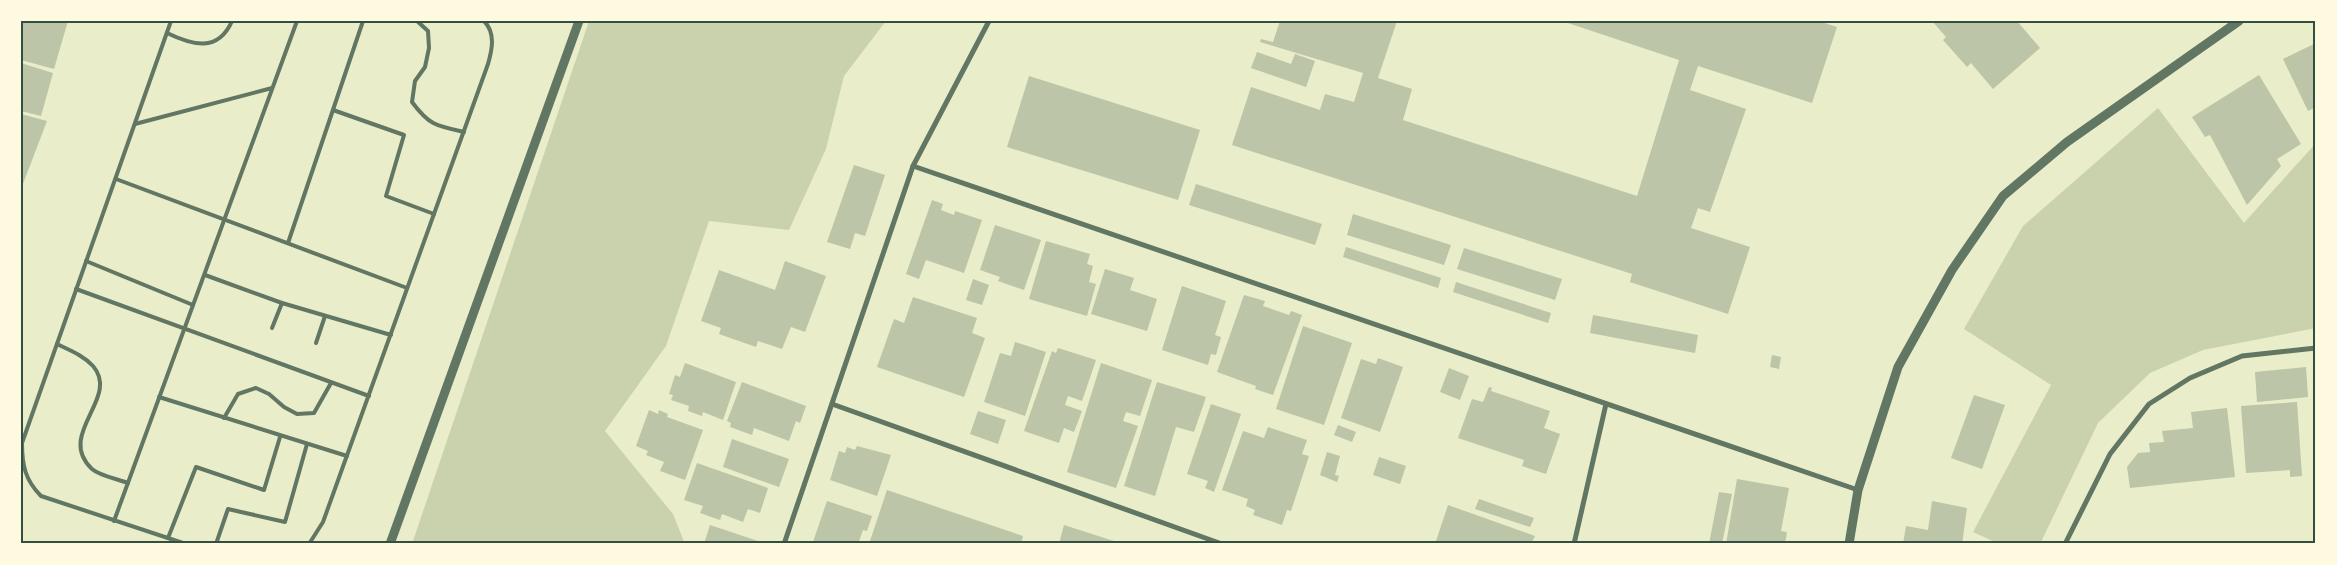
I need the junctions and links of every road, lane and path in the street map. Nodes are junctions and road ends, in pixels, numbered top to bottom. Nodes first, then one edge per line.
1 (171, 21) edge
2 (232, 21) edge
3 (297, 21) edge
4 (362, 21) edge
5 (417, 21) edge
6 (484, 21) edge
7 (579, 21) edge
8 (989, 21) edge
9 (2239, 21) edge
10 (167, 33) junction
11 (272, 88) junction
12 (333, 110) junction
13 (135, 124) junction
14 (464, 132) junction
15 (914, 166) junction
16 (116, 179) junction
17 (434, 214) junction
18 (224, 219) junction
19 (288, 243) junction
20 (86, 261) junction
21 (205, 274) junction
22 (408, 288) junction
23 (76, 289) junction
24 (282, 303) junction
25 (193, 305) junction
26 (325, 316) junction
27 (272, 328) dead end
28 (184, 330) junction
29 (391, 335) junction
30 (316, 343) dead end
31 (57, 344) junction
32 (2316, 348) edge
33 (332, 383) junction
34 (369, 396) junction
35 (159, 397) junction
36 (832, 404) junction
37 (1606, 404) junction
38 (224, 418) junction
39 (280, 436) junction
40 (307, 444) junction
41 (347, 456) junction
42 (128, 483) junction
43 (1858, 490) junction
44 (114, 521) junction
45 (168, 538) junction
46 (186, 544) edge
47 (216, 544) edge
48 (309, 544) edge
49 (390, 544) edge
50 (784, 544) edge
51 (1222, 544) edge
52 (1574, 544) edge
53 (1849, 544) edge
54 (2064, 544) edge

1 - 10 lane
2 - 10 lane
3 - 11 lane
4 - 12 lane
5 - 14 lane
6 - 14 lane
7 - 49 street
8 - 15 street
9 - 43 street
10 - 13 lane
11 - 13 lane
11 - 18 lane
12 - 17 lane
12 - 19 lane
13 - 16 lane
14 - 17 lane
15 - 36 street
15 - 37 street
16 - 18 lane
16 - 20 lane
17 - 22 lane
18 - 19 lane
18 - 21 lane
19 - 22 lane
20 - 23 lane
20 - 25 lane
21 - 24 lane
21 - 25 lane
22 - 29 lane
23 - 28 lane
23 - 31 lane
24 - 26 lane
24 - 27 lane
25 - 28 lane
26 - 29 lane
26 - 30 lane
28 - 33 lane
28 - 35 lane
29 - 34 lane
31 - 42 lane
31 - 44 lane
32 - 54 street
33 - 34 lane
33 - 38 lane
34 - 41 lane
35 - 38 lane
35 - 42 lane
36 - 50 street
36 - 51 street
37 - 43 street
37 - 52 street
38 - 39 lane
39 - 40 lane
39 - 45 lane
40 - 41 lane
40 - 47 lane
41 - 48 lane
42 - 44 lane
43 - 53 street
44 - 45 lane
45 - 46 lane

